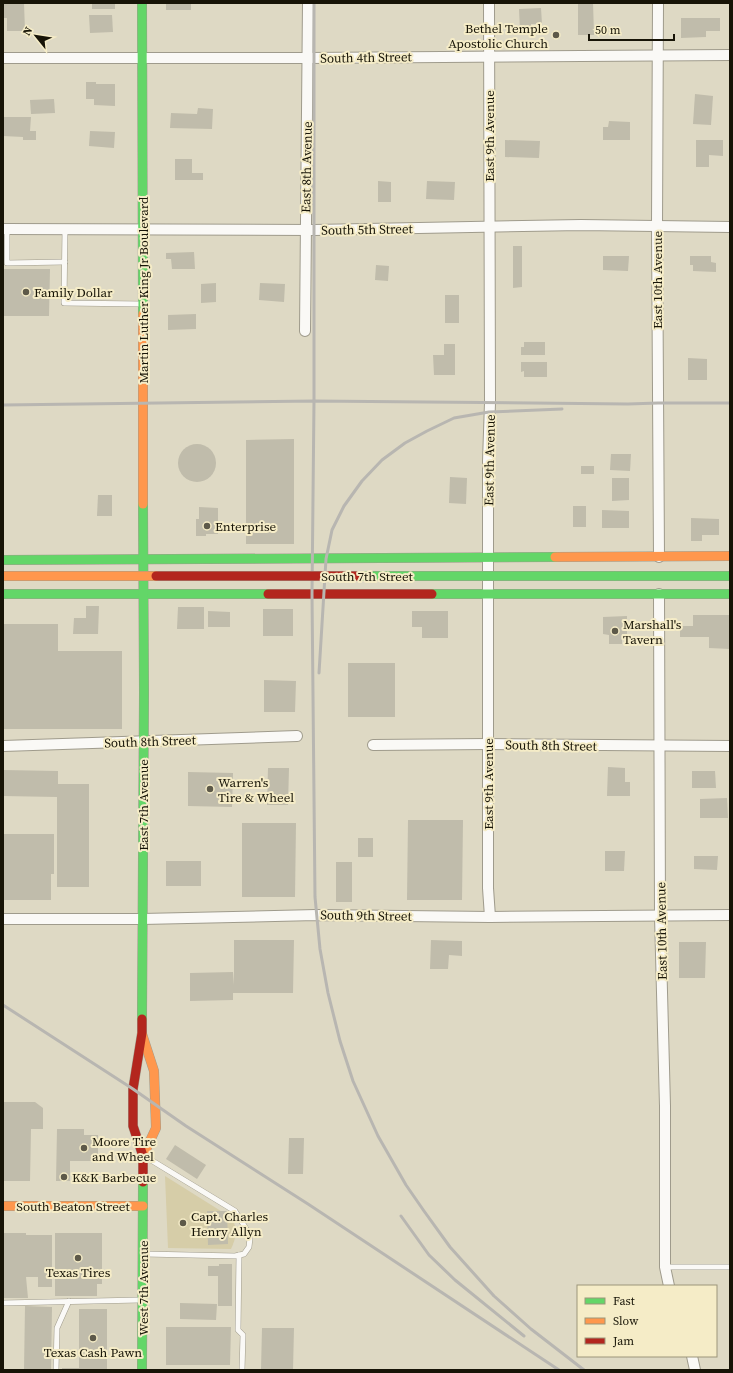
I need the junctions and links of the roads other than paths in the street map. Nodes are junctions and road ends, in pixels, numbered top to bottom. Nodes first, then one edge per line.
1 (142, 3) edge
2 (308, 3) edge
3 (489, 3) edge
4 (658, 3) edge
5 (658, 55) junction
6 (730, 55) edge
7 (489, 56) junction
8 (142, 57) junction
9 (3, 58) edge
10 (307, 58) junction
11 (657, 225) junction
12 (730, 227) edge
13 (489, 228) junction
14 (5, 229) edge
15 (65, 229) junction
16 (306, 229) junction
17 (142, 230) junction
18 (65, 262) junction
19 (143, 304) junction
20 (305, 331) dead end
21 (730, 556) edge
22 (659, 557) junction
23 (488, 558) junction
24 (3, 560) edge
25 (143, 560) junction
26 (3, 576) edge
27 (730, 576) edge
28 (143, 577) joint
29 (3, 594) edge
30 (143, 594) junction
31 (488, 594) junction
32 (659, 594) junction
33 (730, 594) edge
34 (296, 736) dead end
35 (144, 741) junction
36 (488, 744) junction
37 (373, 745) dead end
38 (3, 746) edge
39 (659, 746) junction
40 (730, 746) edge
41 (730, 915) edge
42 (660, 916) junction
43 (490, 917) junction
44 (3, 919) edge
45 (142, 919) junction
46 (142, 1034) junction
47 (143, 1156) junction
48 (3, 1206) edge
49 (143, 1206) junction
50 (144, 1254) junction
51 (239, 1255) junction
52 (666, 1267) junction
53 (730, 1268) edge
54 (669, 1285) edge
55 (144, 1300) junction
56 (69, 1301) junction
57 (3, 1303) edge
58 (692, 1357) edge
59 (56, 1370) edge
60 (142, 1370) edge
61 (242, 1370) edge
62 (695, 1370) edge

1 - 8 main road, Martin Luther King Jr Boulevard
2 - 10 street, East 8th Avenue
3 - 7 street, East 9th Avenue
4 - 5 street, East 10th Avenue
5 - 6 street, South 4th Street
5 - 7 street, South 4th Street
5 - 11 street, East 10th Avenue
7 - 10 street, South 4th Street
7 - 13 street, East 9th Avenue
8 - 9 street, South 4th Street
8 - 10 street, South 4th Street
8 - 17 main road, Martin Luther King Jr Boulevard
10 - 16 street, East 8th Avenue
11 - 12 street, South 5th Street
11 - 13 street, South 5th Street
11 - 22 street, East 10th Avenue
13 - 16 street, South 5th Street
13 - 23 street, East 9th Avenue
14 - 15 street, South 5th Street
14 - 18 lane
15 - 17 street, South 5th Street
15 - 18 lane
16 - 17 street, South 5th Street
16 - 20 street, East 8th Avenue
17 - 19 main road, Martin Luther King Jr Boulevard
18 - 19 lane
19 - 25 main road, Martin Luther King Jr Boulevard
21 - 22 main road
22 - 23 main road
23 - 25 main road
23 - 31 street, East 9th Avenue
24 - 25 main road
25 - 28 main road, Martin Luther King Jr Boulevard
26 - 27 main road, South 7th Street, bridge
28 - 30 main road, East 7th Avenue
29 - 30 main road
30 - 31 main road
30 - 35 main road, East 7th Avenue
31 - 32 main road
31 - 36 street, East 9th Avenue
32 - 33 main road
32 - 39 street, East 10th Avenue
34 - 35 street, South 8th Street
35 - 38 street, South 8th Street
35 - 45 main road, East 7th Avenue
36 - 37 street, South 8th Street
36 - 39 street, South 8th Street
36 - 43 street, East 9th Avenue
39 - 40 street, South 8th Street
39 - 42 street, East 10th Avenue
41 - 42 street, South 9th Street
42 - 43 street, South 9th Street
42 - 52 street, East 10th Avenue
43 - 45 street, South 9th Street
44 - 45 street, South 9th Street
45 - 46 main road, East 7th Avenue
46 - 47 main road, East 7th Avenue
46 - 47 main road, East 7th Avenue
47 - 49 main road, East 7th Avenue
47 - 51 lane
48 - 49 main road, South Beaton Street
49 - 50 main road, West 7th Avenue
50 - 51 lane
50 - 55 main road, West 7th Avenue
51 - 61 lane
52 - 53 lane
52 - 54 street, East 10th Avenue
55 - 56 lane
55 - 60 main road, West 7th Avenue
56 - 57 lane
56 - 59 lane
58 - 62 street

